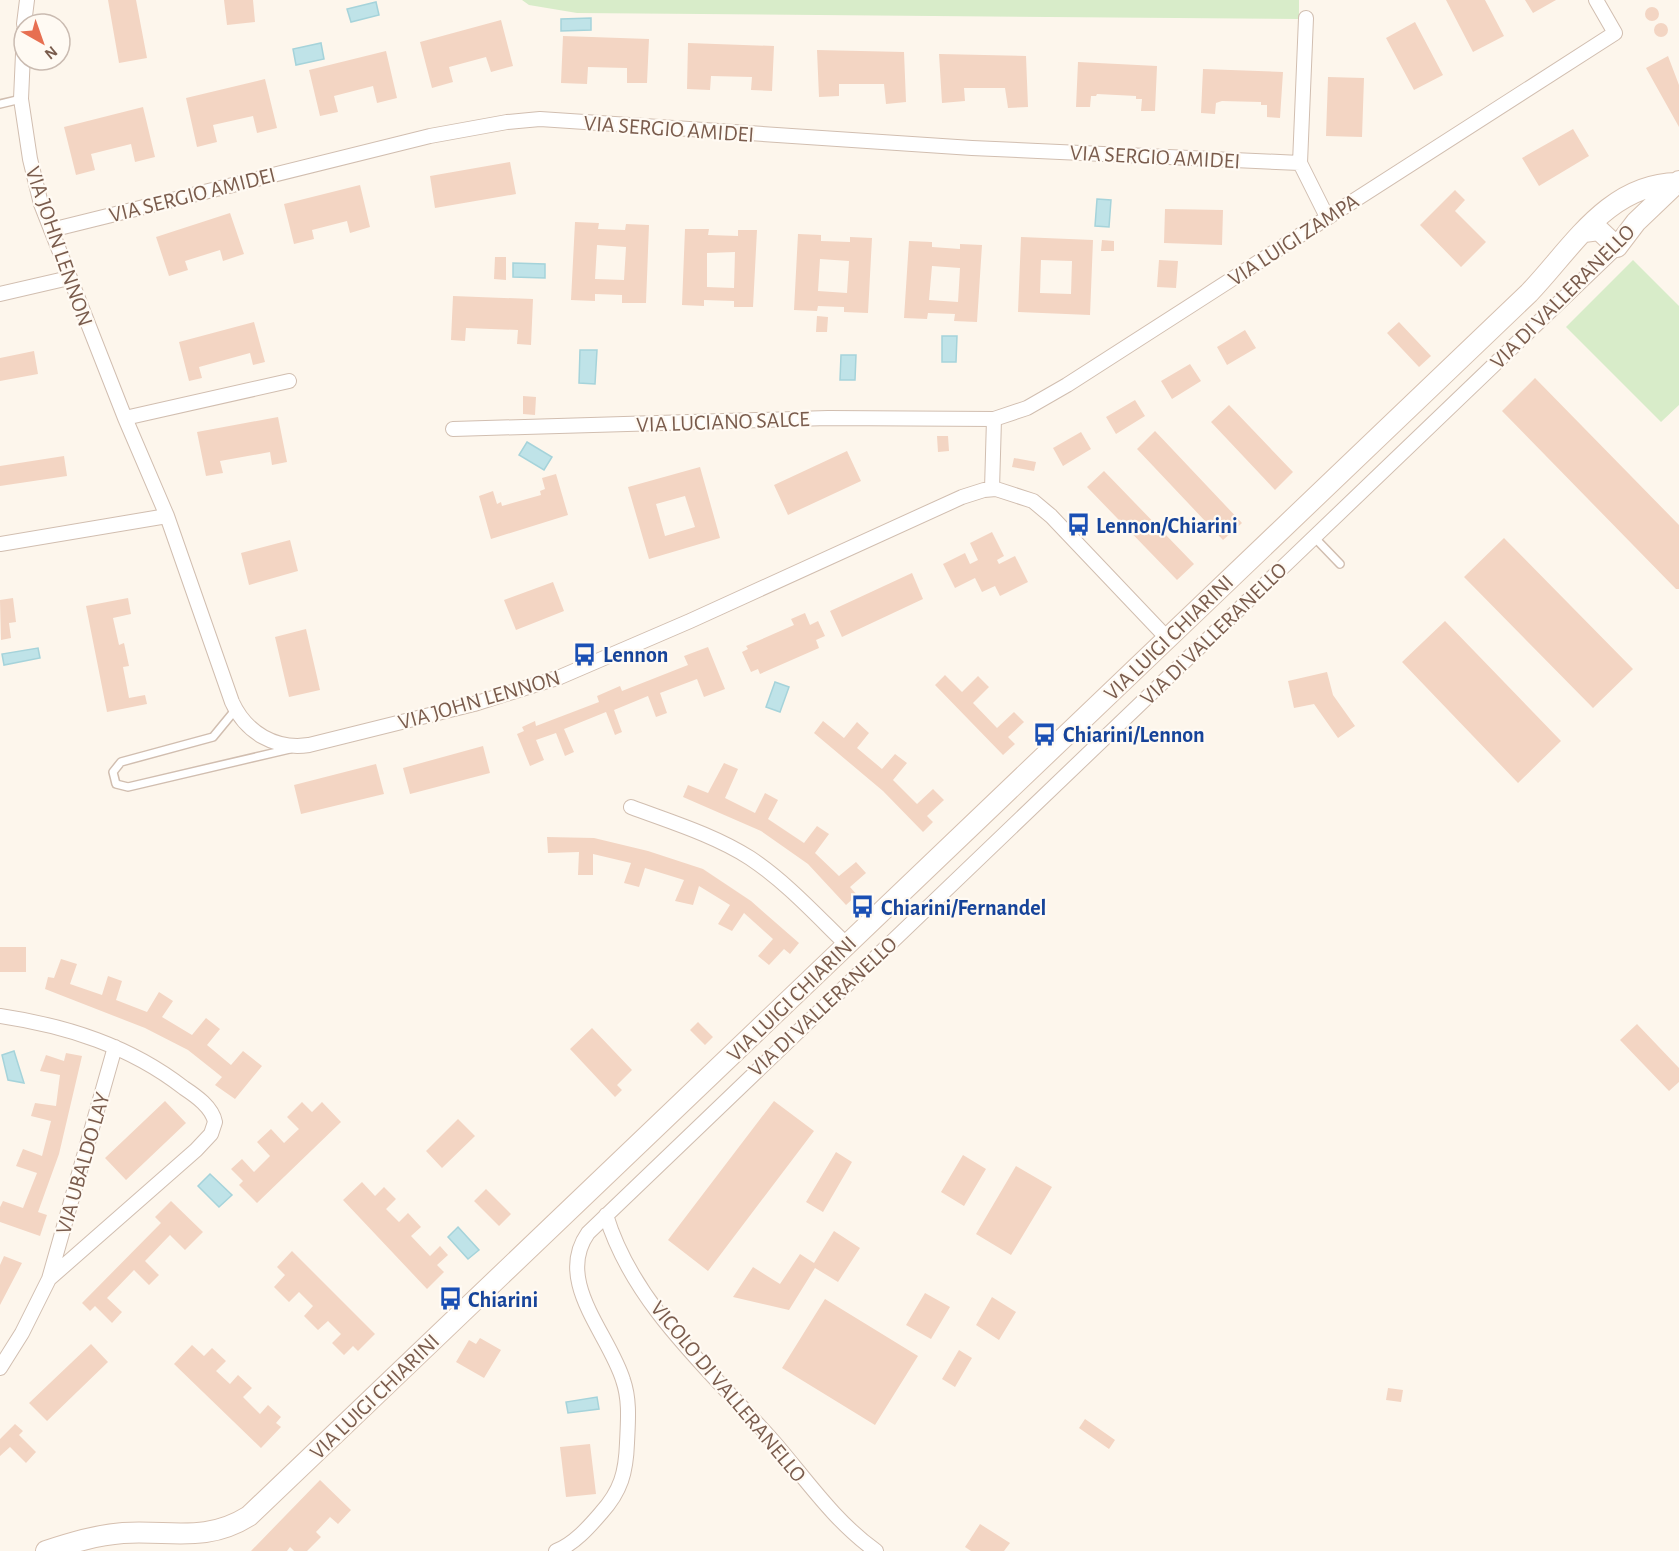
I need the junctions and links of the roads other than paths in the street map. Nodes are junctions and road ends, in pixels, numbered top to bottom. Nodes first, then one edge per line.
1 (1596, 0) edge
2 (1306, 18) dead end
3 (22, 72) edge
4 (21, 99) junction
5 (0, 104) edge
6 (1300, 163) junction
7 (1678, 182) edge
8 (1615, 201) junction
9 (1327, 217) junction
10 (1636, 222) junction
11 (51, 230) junction
12 (1584, 232) junction
13 (1617, 247) junction
14 (69, 278) junction
15 (0, 294) edge
16 (289, 381) dead end
17 (125, 418) junction
18 (994, 419) junction
19 (453, 429) dead end
20 (992, 489) junction
21 (167, 516) junction
22 (1314, 537) junction
23 (0, 544) edge
24 (1340, 564) dead end
25 (1167, 638) junction
26 (236, 709) junction
27 (296, 747) junction
28 (631, 807) dead end
29 (847, 945) junction
30 (0, 1016) edge
31 (115, 1047) junction
32 (606, 1215) junction
33 (49, 1279) junction
34 (0, 1368) edge
35 (67, 1548) edge
36 (46, 1551) edge
37 (556, 1551) edge
38 (876, 1551) edge

1 - 9 street, VIA LUIGI ZAMPA
2 - 6 street
3 - 4 street, VIA JOHN LENNON
4 - 5 lane
4 - 11 street, VIA JOHN LENNON
6 - 9 street
6 - 11 street, VIA SERGIO AMIDEI
7 - 8 street
7 - 10 street, VIA DI VALLERANELLO
8 - 10 street
8 - 12 street, VIA LUIGI CHIARINI
9 - 18 street, VIA LUIGI ZAMPA
10 - 13 street, VIA DI VALLERANELLO
11 - 14 street, VIA JOHN LENNON
12 - 13 street
12 - 25 street, VIA LUIGI CHIARINI
13 - 22 street, VIA DI VALLERANELLO
14 - 15 street
14 - 17 street, VIA JOHN LENNON
16 - 17 street
17 - 21 street, VIA JOHN LENNON
18 - 19 street, VIA LUCIANO SALCE
18 - 20 street
20 - 25 street, VIA JOHN LENNON
20 - 27 street, VIA JOHN LENNON
21 - 23 street
21 - 26 street, VIA JOHN LENNON
22 - 24 lane
22 - 32 street, VIA DI VALLERANELLO
25 - 29 street, VIA LUIGI CHIARINI
26 - 27 street, VIA JOHN LENNON
26 - 27 lane
28 - 29 street
29 - 35 street, VIA LUIGI CHIARINI
30 - 31 street
31 - 33 street, VIA UBALDO LAY
31 - 33 street
32 - 37 street, VIA DI VALLERANELLO
32 - 38 street, VICOLO DI VALLERANELLO
33 - 34 street
35 - 36 street, VIA LUIGI CHIARINI

